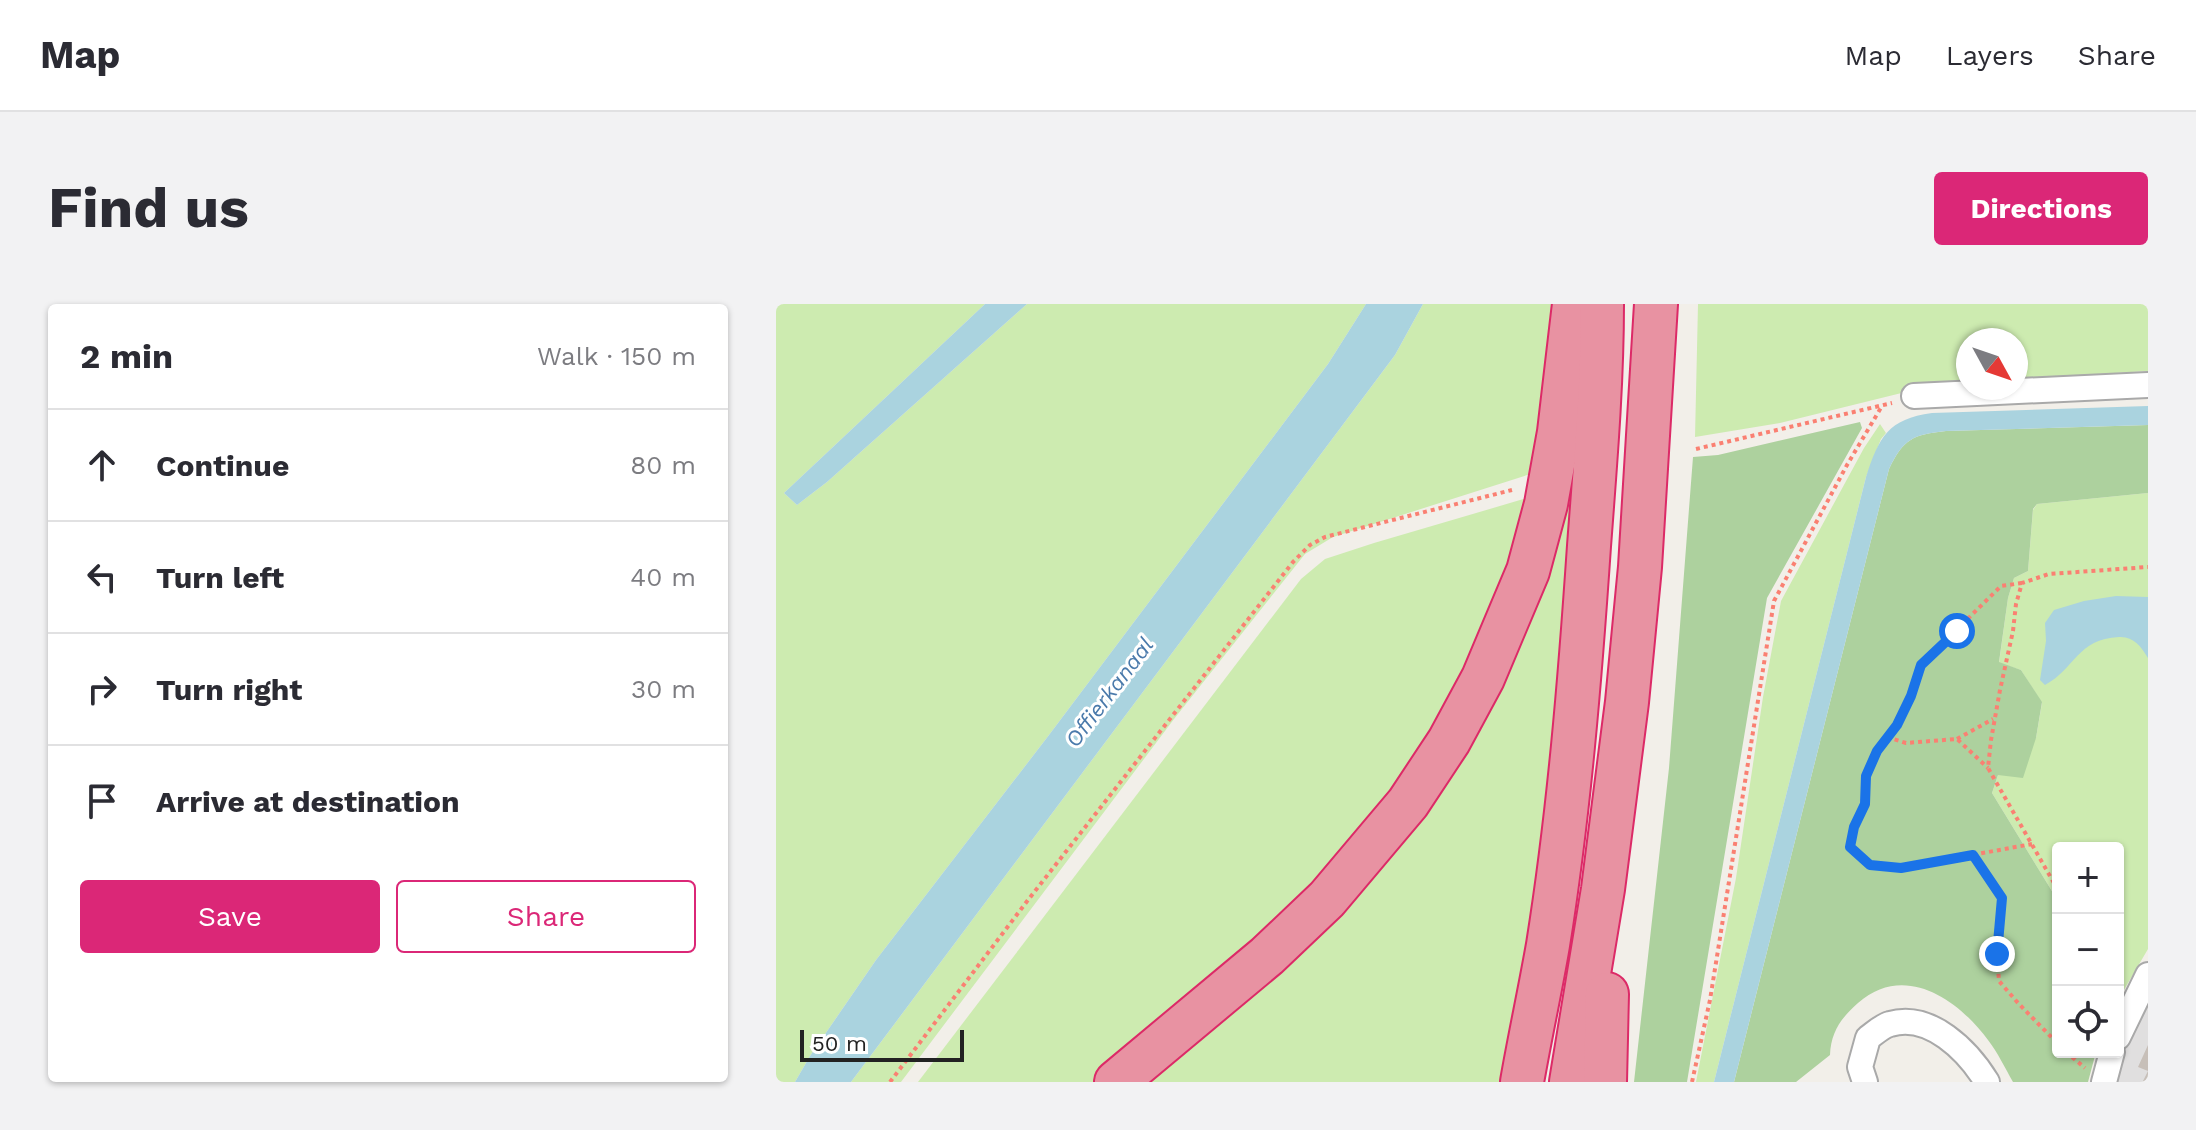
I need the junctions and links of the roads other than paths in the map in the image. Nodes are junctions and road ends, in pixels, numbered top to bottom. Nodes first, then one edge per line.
1 (1574, 304) edge
2 (1602, 304) edge
3 (1656, 304) edge
4 (2148, 385) edge
5 (1914, 396) dead end
6 (1603, 889) junction
7 (2148, 975) edge
8 (2124, 1025) edge
9 (2110, 1058) edge
10 (1116, 1082) edge
11 (1522, 1082) edge
12 (1571, 1082) edge
13 (1605, 1082) edge
14 (1865, 1082) edge
15 (1987, 1082) edge
16 (2104, 1082) edge

1 - 10 highway
2 - 11 highway
3 - 6 highway
4 - 5 street
6 - 12 highway
6 - 13 highway
7 - 8 street
9 - 16 street
14 - 15 street

